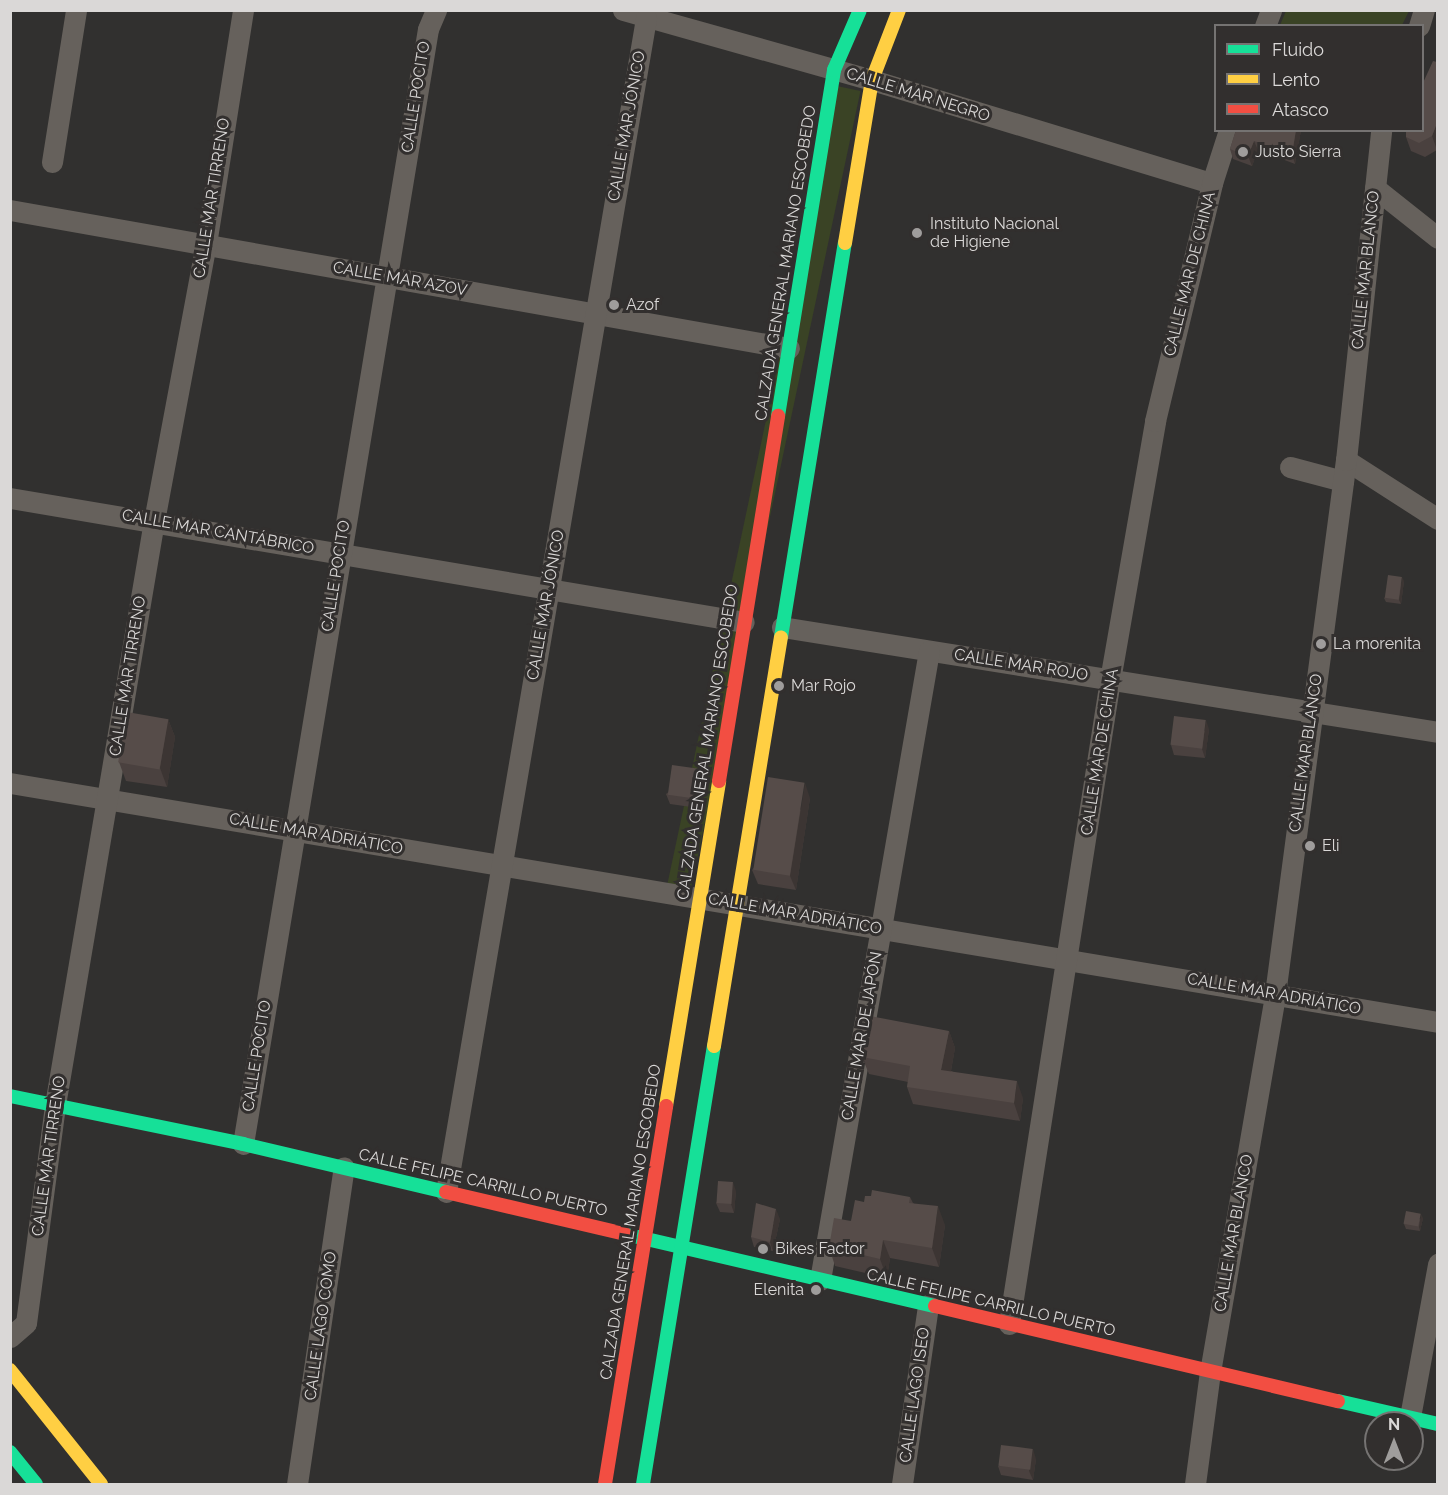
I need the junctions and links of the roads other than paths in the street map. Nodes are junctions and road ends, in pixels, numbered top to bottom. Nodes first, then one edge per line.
1 (76, 10) edge
2 (243, 10) edge
3 (436, 10) edge
4 (622, 10) edge
5 (860, 10) edge
6 (899, 10) edge
7 (646, 18) junction
8 (834, 70) junction
9 (872, 81) junction
10 (1228, 132) edge
11 (1381, 132) edge
12 (52, 162) dead end
13 (1212, 183) junction
14 (1376, 188) junction
15 (11, 212) edge
16 (1437, 238) edge
17 (206, 244) junction
18 (387, 277) junction
19 (595, 314) junction
20 (789, 348) junction
21 (1346, 460) junction
22 (1290, 467) dead end
23 (1342, 481) junction
24 (10, 498) edge
25 (1437, 519) edge
26 (154, 520) junction
27 (340, 553) junction
28 (548, 591) junction
29 (744, 622) junction
30 (782, 627) junction
31 (929, 651) junction
32 (1110, 680) junction
33 (1311, 712) junction
34 (1437, 732) edge
35 (10, 783) edge
36 (109, 797) junction
37 (295, 831) junction
38 (502, 866) junction
39 (700, 898) junction
40 (737, 904) junction
41 (880, 928) junction
42 (1069, 960) junction
43 (1275, 994) junction
44 (1437, 1022) edge
45 (10, 1096) edge
46 (55, 1105) junction
47 (243, 1144) junction
48 (344, 1167) junction
49 (446, 1192) junction
50 (645, 1239) junction
51 (681, 1247) junction
52 (1437, 1264) edge
53 (820, 1280) junction
54 (928, 1305) junction
55 (1009, 1324) junction
56 (10, 1337) edge
57 (10, 1370) edge
58 (1210, 1372) junction
59 (1383, 1411) edge
60 (1411, 1411) edge
61 (13, 1454) edge
62 (10, 1482) edge
63 (36, 1485) edge
64 (101, 1485) edge
65 (297, 1485) edge
66 (605, 1485) edge
67 (643, 1485) edge
68 (902, 1485) edge
69 (1195, 1485) edge

1 - 12 street
2 - 17 street, CALLE MAR TIRRENO
3 - 18 street, CALLE POCITO
4 - 7 street, CALLE MAR NEGRO
5 - 8 main road, CALZADA GENERAL MARIANO ESCOBEDO
6 - 9 main road
7 - 8 street, CALLE MAR NEGRO
7 - 19 street, CALLE MAR JÓNICO
8 - 9 street, CALLE MAR NEGRO
8 - 20 main road, CALZADA GENERAL MARIANO ESCOBEDO
9 - 13 street, CALLE MAR NEGRO
9 - 30 main road
10 - 13 street, CALLE MAR DE CHINA
11 - 14 street, CALLE MAR BLANCO
13 - 32 street, CALLE MAR DE CHINA
14 - 16 street
14 - 21 street, CALLE MAR BLANCO
15 - 17 street, CALLE MAR AZOV
17 - 18 street, CALLE MAR AZOV
17 - 26 street, CALLE MAR TIRRENO
18 - 19 street, CALLE MAR AZOV
18 - 27 street, CALLE POCITO
19 - 20 street, CALLE MAR AZOV
19 - 28 street, CALLE MAR JÓNICO
20 - 29 main road, CALZADA GENERAL MARIANO ESCOBEDO
21 - 23 street, CALLE MAR BLANCO
21 - 25 street
22 - 23 street
23 - 33 street, CALLE MAR BLANCO
24 - 26 street, CALLE MAR CANTÁBRICO
26 - 27 street, CALLE MAR CANTÁBRICO
26 - 36 street, CALLE MAR TIRRENO
27 - 28 street, CALLE MAR CANTÁBRICO
27 - 37 street, CALLE POCITO
28 - 29 street, CALLE MAR CANTÁBRICO
28 - 38 street, CALLE MAR JÓNICO
29 - 39 main road, CALZADA GENERAL MARIANO ESCOBEDO
30 - 31 street, CALLE MAR ROJO
30 - 40 main road
31 - 32 street, CALLE MAR ROJO
31 - 41 street, CALLE MAR DE JAPÓN
32 - 33 street, CALLE MAR ROJO
32 - 42 street, CALLE MAR DE CHINA
33 - 34 street, CALLE MAR ROJO
33 - 43 street, CALLE MAR BLANCO
35 - 36 street, CALLE MAR ADRIÁTICO
36 - 37 street, CALLE MAR ADRIÁTICO
36 - 46 street, CALLE MAR TIRRENO
37 - 38 street, CALLE MAR ADRIÁTICO
37 - 47 street, CALLE POCITO
38 - 39 street, CALLE MAR ADRIÁTICO
38 - 49 street, CALLE MAR JÓNICO
39 - 40 street, CALLE MAR ADRIÁTICO
39 - 50 main road, CALZADA GENERAL MARIANO ESCOBEDO
40 - 41 street, CALLE MAR ADRIÁTICO
40 - 51 main road
41 - 42 street, CALLE MAR ADRIÁTICO
41 - 53 street, CALLE MAR DE JAPÓN
42 - 43 street, CALLE MAR ADRIÁTICO
42 - 55 street, CALLE MAR DE CHINA
43 - 44 street, CALLE MAR ADRIÁTICO
43 - 58 street, CALLE MAR BLANCO
45 - 46 main road, CALLE FELIPE CARRILLO PUERTO
46 - 47 main road, CALLE FELIPE CARRILLO PUERTO
46 - 56 street, CALLE MAR TIRRENO
47 - 48 main road, CALLE FELIPE CARRILLO PUERTO
48 - 49 main road, CALLE FELIPE CARRILLO PUERTO
48 - 65 street, CALLE LAGO COMO
49 - 50 main road, CALLE FELIPE CARRILLO PUERTO
50 - 51 main road, CALLE FELIPE CARRILLO PUERTO
50 - 66 main road, CALZADA GENERAL MARIANO ESCOBEDO
51 - 53 main road, CALLE FELIPE CARRILLO PUERTO
51 - 67 main road
52 - 60 street
53 - 54 main road, CALLE FELIPE CARRILLO PUERTO
54 - 55 main road, CALLE FELIPE CARRILLO PUERTO
54 - 68 street, CALLE LAGO ISEO
55 - 58 main road, CALLE FELIPE CARRILLO PUERTO
57 - 64 main road
58 - 59 main road, CALLE FELIPE CARRILLO PUERTO
58 - 69 street, CALLE MAR BLANCO
61 - 62 street
61 - 63 main road

